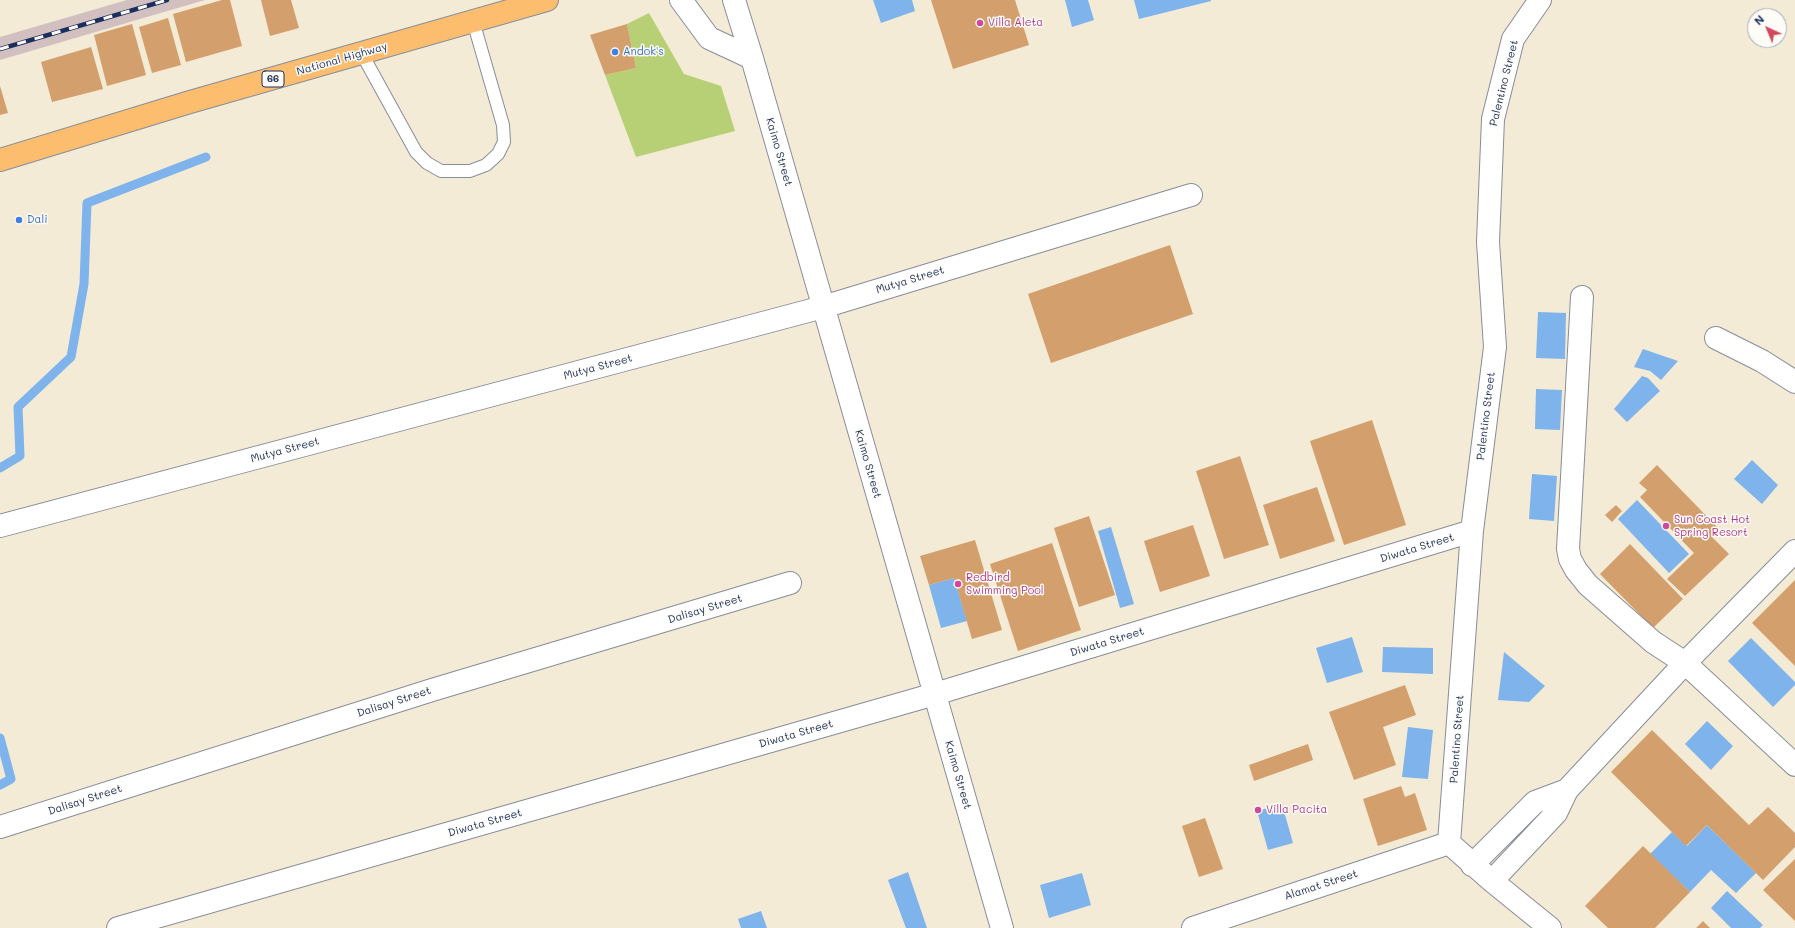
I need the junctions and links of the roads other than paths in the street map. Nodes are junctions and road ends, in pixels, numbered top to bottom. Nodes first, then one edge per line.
1 (547, 0) edge
2 (681, 0) edge
3 (734, 0) edge
4 (1540, 0) edge
5 (474, 21) junction
6 (362, 54) junction
7 (752, 58) junction
8 (0, 160) edge
9 (1192, 195) dead end
10 (1582, 297) dead end
11 (823, 307) junction
12 (1716, 338) dead end
13 (1795, 382) edge
14 (0, 526) edge
15 (1472, 531) junction
16 (1795, 551) edge
17 (790, 584) dead end
18 (1685, 663) junction
19 (935, 694) junction
20 (1795, 765) edge
21 (1567, 790) junction
22 (0, 827) edge
23 (1449, 843) junction
24 (1472, 865) junction
25 (1492, 881) junction
26 (118, 928) edge
27 (1002, 928) edge
28 (1196, 928) edge
29 (1550, 928) edge

1 - 5 main road, National Highway / 66
2 - 7 street
3 - 7 street, Kaimo Street
4 - 15 street, Palentino Street
5 - 6 main road, National Highway / 66
5 - 6 lane
6 - 8 main road, National Highway / 66
7 - 11 street, Kaimo Street
9 - 11 street, Mutya Street
10 - 18 street
11 - 14 street, Mutya Street
11 - 19 street, Kaimo Street
12 - 13 street
15 - 19 street, Diwata Street
15 - 23 street, Palentino Street
16 - 18 street
17 - 22 street, Dalisay Street
18 - 20 street
18 - 21 street
19 - 26 street, Diwata Street
19 - 27 street, Kaimo Street
21 - 24 street
21 - 25 street
23 - 24 street
23 - 28 street, Alamat Street
24 - 25 street
25 - 29 street

